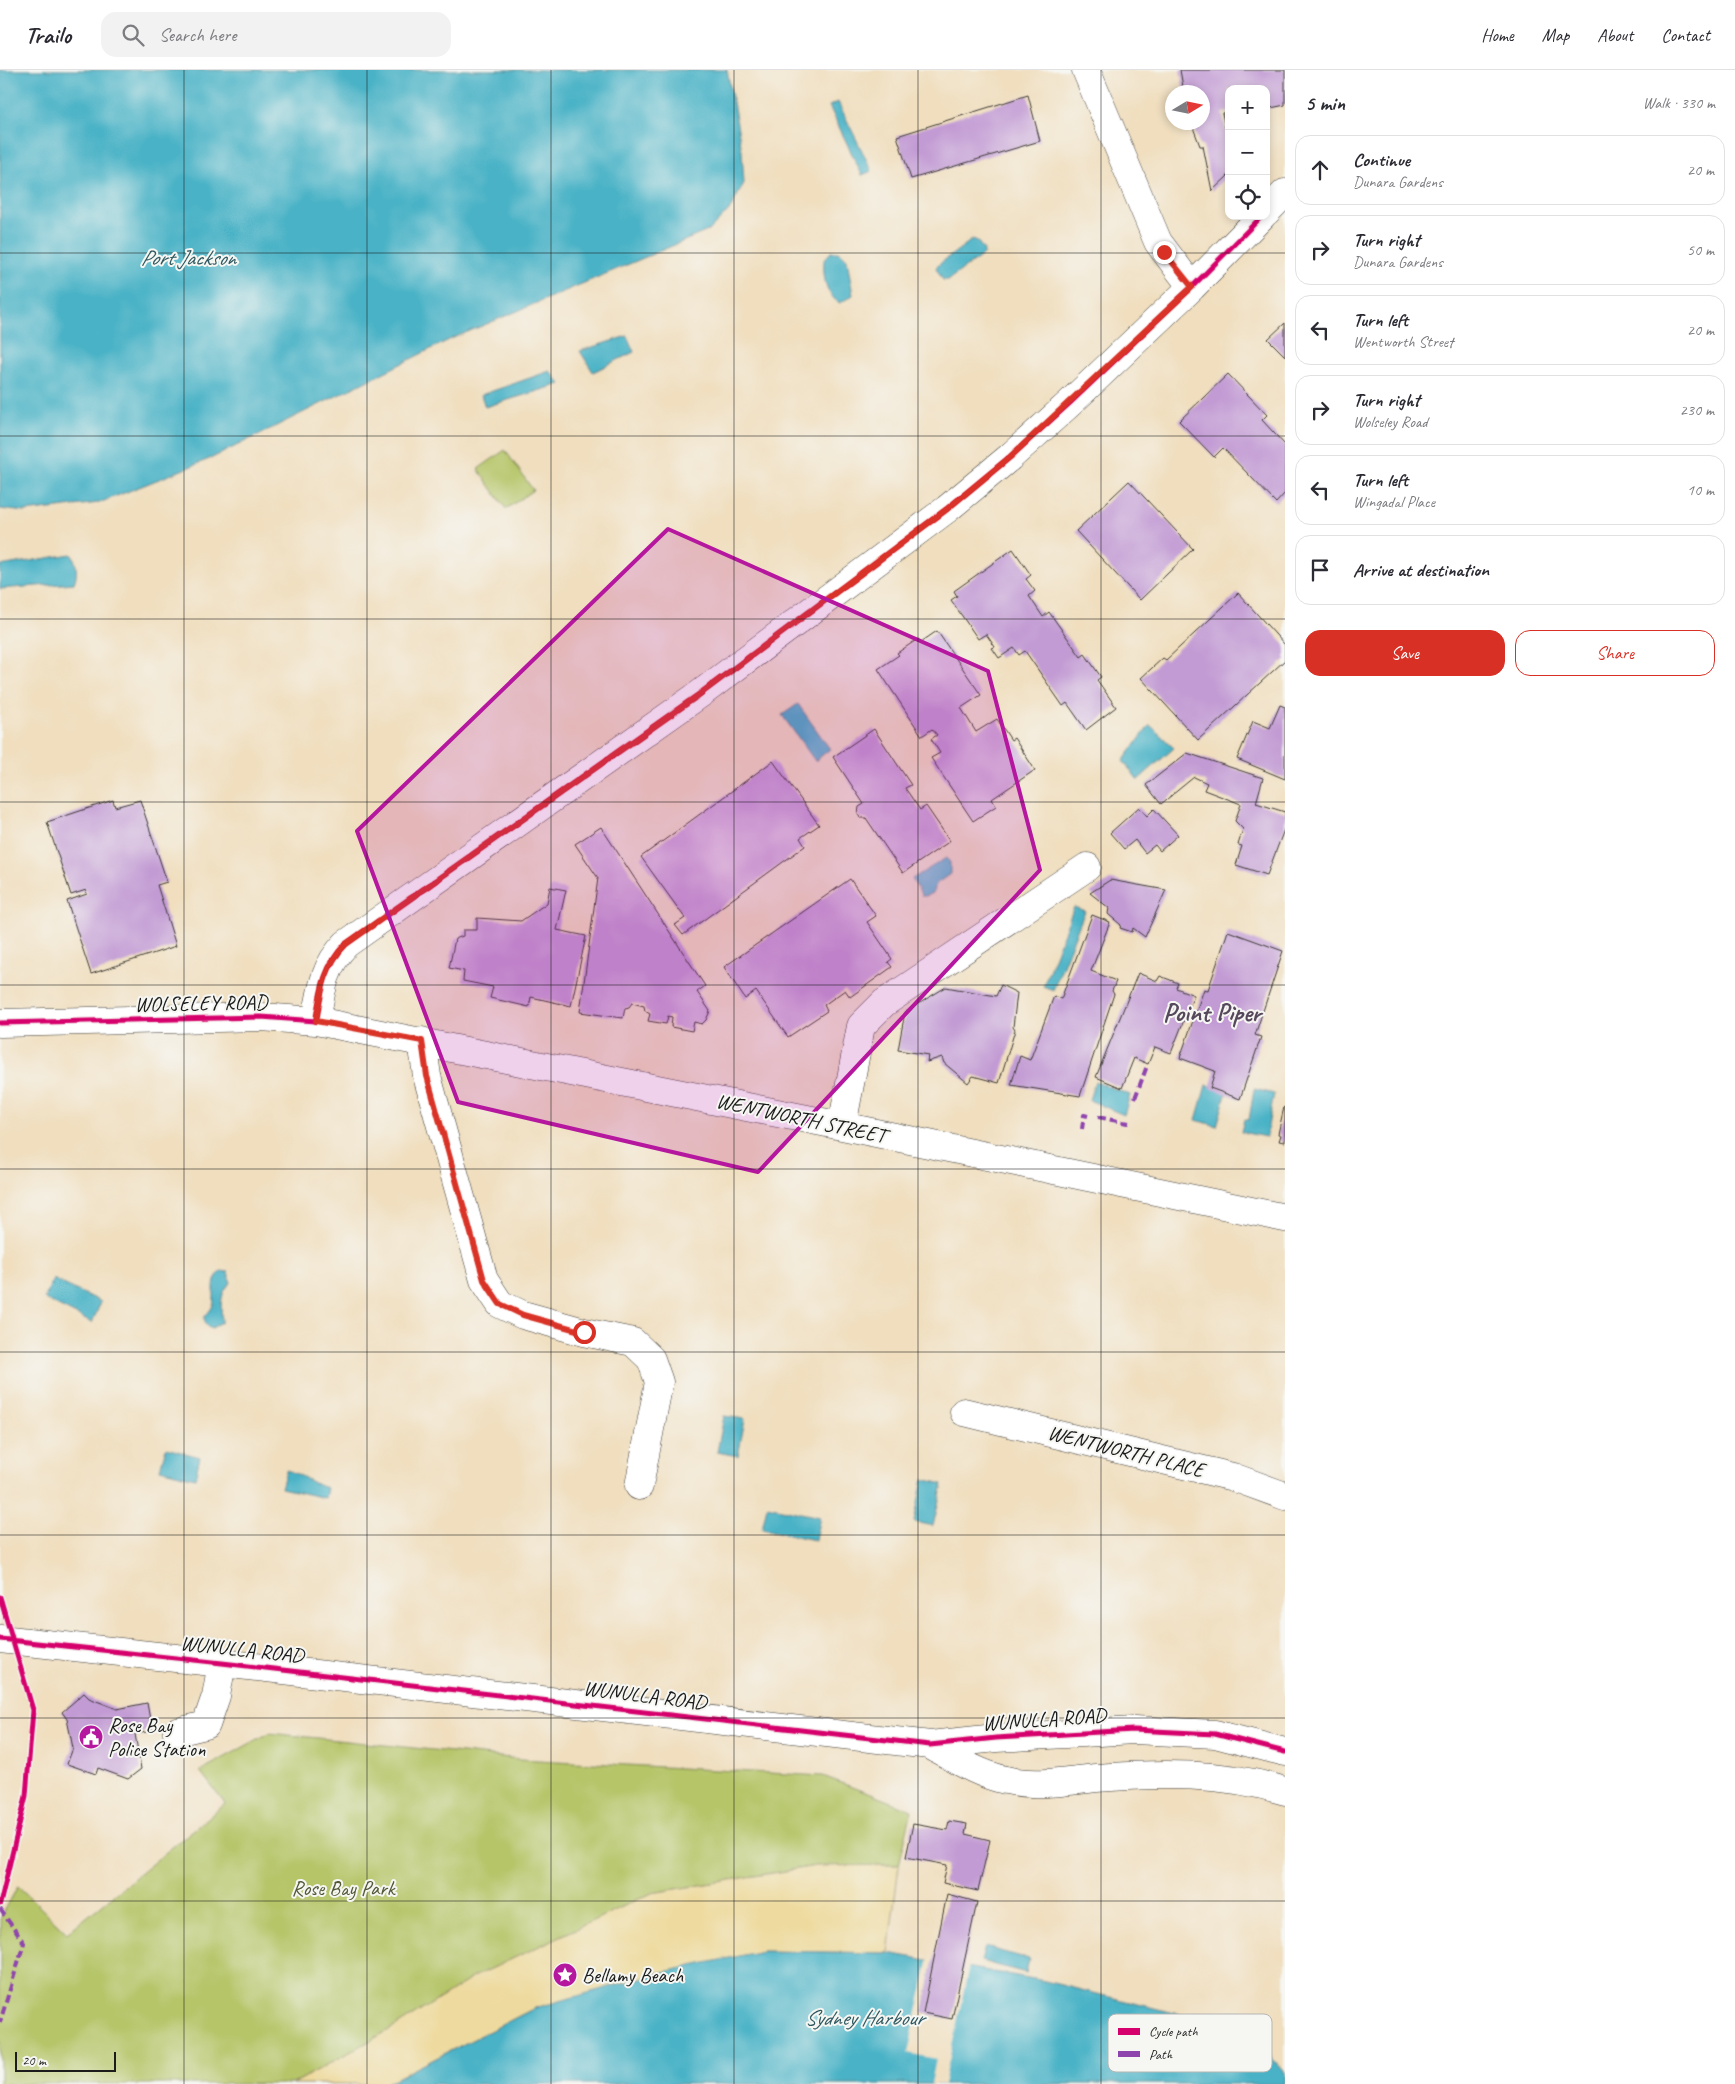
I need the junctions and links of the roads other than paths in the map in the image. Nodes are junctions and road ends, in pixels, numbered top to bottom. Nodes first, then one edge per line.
1 (1086, 70) edge
2 (1285, 194) edge
3 (1270, 208) edge
4 (1258, 220) edge
5 (1192, 287) junction
6 (1087, 867) dead end
7 (316, 1021) junction
8 (0, 1023) edge
9 (422, 1041) junction
10 (842, 1126) junction
11 (1285, 1218) edge
12 (964, 1412) dead end
13 (639, 1486) dead end
14 (1285, 1496) edge
15 (0, 1639) edge
16 (222, 1663) junction
17 (176, 1732) dead end
18 (930, 1745) junction
19 (1285, 1752) edge
20 (1285, 1791) edge

1 - 5 street
2 - 3 street
4 - 5 street
5 - 7 street
6 - 10 street
7 - 8 street, WOLSELEY ROAD
7 - 9 street, WENTWORTH STREET
9 - 10 street, WENTWORTH STREET
9 - 13 street
10 - 11 street, WENTWORTH STREET
12 - 14 street, WENTWORTH PLACE
15 - 16 street, WUNULLA ROAD
16 - 17 street
16 - 18 street, WUNULLA ROAD
18 - 19 street, WUNULLA ROAD
18 - 20 street, WUNULLA ROAD

